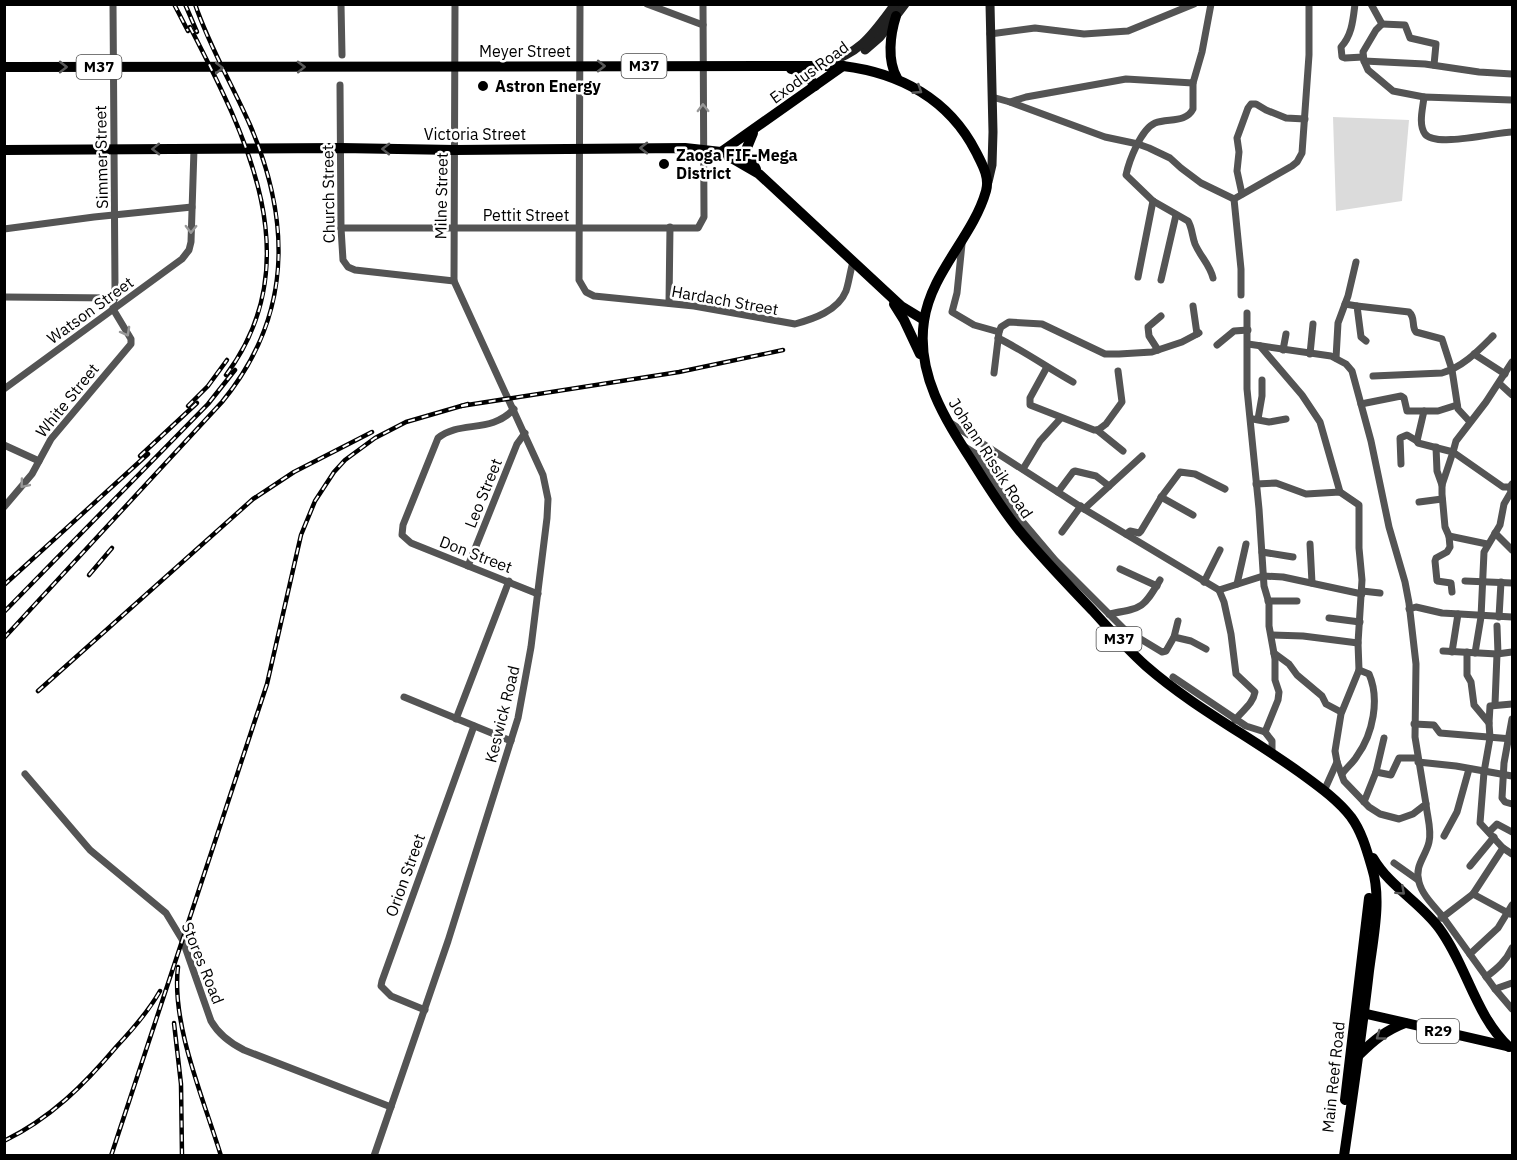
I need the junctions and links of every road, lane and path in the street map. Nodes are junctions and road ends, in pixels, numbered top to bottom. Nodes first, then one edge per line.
1 (113, 4) edge
2 (341, 4) edge
3 (455, 4) edge
4 (580, 4) edge
5 (647, 4) edge
6 (703, 4) edge
7 (895, 4) edge
8 (905, 4) edge
9 (990, 4) edge
10 (1194, 4) edge
11 (1211, 4) edge
12 (1309, 4) edge
13 (1355, 4) edge
14 (1371, 4) edge
15 (896, 16) junction
16 (1382, 24) junction
17 (703, 25) junction
18 (990, 34) junction
19 (342, 55) dead end
20 (1363, 59) junction
21 (776, 65) junction
22 (1434, 65) junction
23 (454, 66) junction
24 (580, 66) junction
25 (702, 66) junction
26 (819, 66) junction
27 (843, 66) junction
28 (4, 67) edge
29 (113, 67) junction
30 (1512, 74) edge
31 (897, 78) junction
32 (1193, 83) junction
33 (340, 85) dead end
34 (814, 86) junction
35 (1424, 97) junction
36 (992, 98) junction
37 (1512, 100) edge
38 (1010, 102) junction
39 (1305, 119) junction
40 (755, 130) junction
41 (1512, 132) edge
42 (1138, 144) junction
43 (341, 148) junction
44 (194, 149) junction
45 (580, 149) junction
46 (4, 150) edge
47 (114, 150) junction
48 (455, 150) junction
49 (703, 150) junction
50 (721, 152) junction
51 (759, 174) junction
52 (987, 186) junction
53 (1242, 194) junction
54 (1234, 199) junction
55 (1153, 201) junction
56 (192, 207) junction
57 (115, 214) junction
58 (1176, 215) junction
59 (669, 227) junction
60 (341, 228) junction
61 (580, 228) junction
62 (4, 229) edge
63 (453, 229) junction
64 (962, 238) junction
65 (853, 262) junction
66 (1356, 262) dead end
67 (1138, 277) dead end
68 (1212, 278) dead end
69 (1161, 280) dead end
70 (454, 281) junction
71 (888, 293) junction
72 (1241, 295) dead end
73 (4, 297) edge
74 (115, 298) junction
75 (669, 303) junction
76 (1345, 303) junction
77 (1193, 306) dead end
78 (1357, 306) junction
79 (113, 309) junction
80 (1247, 313) dead end
81 (926, 315) junction
82 (1161, 316) dead end
83 (1313, 324) dead end
84 (1248, 330) junction
85 (1286, 334) dead end
86 (999, 335) junction
87 (1493, 336) dead end
88 (1366, 341) dead end
89 (1248, 344) junction
90 (1217, 345) dead end
91 (1260, 346) junction
92 (1158, 350) junction
93 (1283, 350) junction
94 (1310, 354) junction
95 (1474, 354) junction
96 (1336, 358) junction
97 (1512, 362) edge
98 (924, 366) junction
99 (1047, 368) junction
100 (1452, 370) junction
101 (1118, 371) dead end
102 (994, 373) dead end
103 (1504, 374) junction
104 (1373, 376) dead end
105 (1262, 380) dead end
106 (1073, 382) dead end
107 (1500, 384) junction
108 (4, 389) edge
109 (1512, 395) edge
110 (1361, 404) junction
111 (1457, 405) junction
112 (514, 409) junction
113 (1424, 411) junction
114 (1061, 418) junction
115 (1254, 419) junction
116 (1286, 419) dead end
117 (948, 421) junction
118 (1470, 422) junction
119 (1097, 430) junction
120 (525, 433) junction
121 (1417, 441) junction
122 (4, 445) edge
123 (962, 446) junction
124 (1436, 447) junction
125 (1123, 451) dead end
126 (1453, 452) junction
127 (1142, 456) dead end
128 (39, 461) junction
129 (1401, 464) dead end
130 (1023, 469) junction
131 (1256, 484) junction
132 (1442, 485) junction
133 (1511, 485) edge
134 (1109, 486) junction
135 (1225, 489) dead end
136 (1058, 492) junction
137 (1340, 492) junction
138 (1161, 497) junction
139 (1442, 499) junction
140 (1419, 502) dead end
141 (4, 507) edge
142 (1082, 508) junction
143 (1193, 515) dead end
144 (1062, 532) dead end
145 (1495, 533) junction
146 (1126, 534) junction
147 (1449, 536) junction
148 (1246, 544) dead end
149 (1310, 544) dead end
150 (1487, 544) junction
151 (1220, 550) dead end
152 (1512, 550) edge
153 (1262, 552) junction
154 (1293, 557) dead end
155 (468, 566) junction
156 (1120, 569) dead end
157 (1263, 576) junction
158 (509, 581) junction
159 (1465, 581) dead end
160 (1482, 581) junction
161 (1204, 582) junction
162 (1502, 582) junction
163 (1312, 583) junction
164 (1512, 583) edge
165 (1237, 584) junction
166 (1219, 590) junction
167 (1362, 592) junction
168 (1452, 592) dead end
169 (1380, 593) dead end
170 (538, 594) junction
171 (1268, 601) junction
172 (1297, 601) dead end
173 (1409, 609) junction
174 (1110, 614) junction
175 (1458, 615) junction
176 (1098, 617) junction
177 (1481, 617) junction
178 (1499, 617) junction
179 (1512, 617) edge
180 (1329, 618) dead end
181 (1178, 621) dead end
182 (1360, 622) junction
183 (1497, 626) dead end
184 (1272, 635) junction
185 (1174, 637) junction
186 (1358, 643) junction
187 (1206, 649) dead end
188 (1443, 651) dead end
189 (1452, 652) junction
190 (1512, 652) edge
191 (1274, 653) junction
192 (1471, 653) junction
193 (1497, 654) junction
194 (1359, 670) junction
195 (1173, 677) dead end
196 (404, 697) dead end
197 (1495, 704) junction
198 (1512, 704) edge
199 (1341, 712) junction
200 (456, 719) junction
201 (1512, 719) edge
202 (1235, 720) junction
203 (1489, 723) junction
204 (1414, 724) junction
205 (474, 726) junction
206 (1266, 732) junction
207 (1384, 738) dead end
208 (1490, 738) junction
209 (1511, 738) edge
210 (511, 741) junction
211 (1272, 752) junction
212 (1417, 760) junction
213 (1337, 762) junction
214 (1469, 769) junction
215 (1376, 772) junction
216 (1484, 772) junction
217 (25, 774) dead end
218 (1342, 774) junction
219 (1504, 775) junction
220 (1512, 776) edge
221 (1324, 791) junction
222 (1364, 802) junction
223 (1426, 804) junction
224 (1512, 804) edge
225 (1512, 832) edge
226 (1491, 835) junction
227 (1444, 836) dead end
228 (1365, 845) junction
229 (1503, 848) junction
230 (1512, 854) edge
231 (1394, 863) dead end
232 (1470, 866) dead end
233 (1418, 880) junction
234 (1473, 894) junction
235 (1512, 905) edge
236 (1510, 914) edge
237 (1439, 920) junction
238 (1512, 948) edge
239 (1470, 954) junction
240 (1486, 976) junction
241 (1512, 983) edge
242 (1495, 989) junction
243 (1512, 1009) edge
244 (425, 1010) junction
245 (1360, 1013) junction
246 (1405, 1023) junction
247 (1511, 1047) edge
248 (1359, 1055) junction
249 (391, 1107) junction
250 (374, 1155) edge
251 (1339, 1155) edge
252 (1344, 1155) edge

1 - 29 street, Simmer Street
2 - 19 street
3 - 23 street, Milne Street
4 - 24 street
5 - 17 street
6 - 17 street
7 - 26 street
8 - 15 street, Exodus Road
9 - 18 street, Johann Rissik Road
10 - 18 street
11 - 32 street
12 - 39 street
13 - 20 street
14 - 16 street
15 - 27 street, Exodus Road
15 - 31 main road
16 - 20 street
16 - 22 street
17 - 25 street
18 - 36 street, Johann Rissik Road
20 - 22 street
20 - 35 street
21 - 25 main road, Meyer Street / M37
21 - 26 main road, Meyer Street / M37
21 - 34 main road
22 - 30 street
23 - 24 main road, Meyer Street / M37
29 -> 23 main road, Meyer Street / M37
23 - 48 street, Milne Street
24 -> 25 main road, Meyer Street / M37
24 - 45 street
49 -> 25 street
26 - 27 main road, Meyer Street / M37
27 - 31 main road, Meyer Street / M37
27 - 34 main road, Exodus Road
28 -> 29 main road, Meyer Street / M37
29 - 47 street, Simmer Street
31 -> 52 main road, Meyer Street / M37
32 - 38 street
32 - 42 street
33 - 43 street, Church Street
34 - 40 main road, Exodus Road
35 - 37 street
35 - 41 street
36 - 38 street
36 - 52 street, Johann Rissik Road
38 - 42 street
39 - 53 street
39 - 53 street
40 - 50 main road, Exodus Road
40 - 51 main road
42 - 54 street
42 - 55 street
43 - 44 main road, Victoria Street
48 -> 43 main road, Victoria Street
43 - 60 street, Church Street
44 -> 47 main road, Victoria Street
44 - 56 street
45 - 48 main road, Victoria Street
49 -> 45 main road, Victoria Street
45 - 61 street
46 - 47 main road, Victoria Street
47 - 57 street, Simmer Street
48 - 63 street, Milne Street
49 - 50 main road, Victoria Street
49 - 59 street, Pettit Street
50 - 51 main road, Victoria Street
51 - 65 main road, Victoria Street
52 - 64 main road, Johann Rissik Road / M37
53 - 54 street
54 - 72 street
55 - 58 street
55 - 67 street
56 - 57 street
56 -> 79 street, Watson Street
57 - 62 street
57 - 74 street, Simmer Street
58 - 68 street
58 - 69 street
59 - 61 street, Pettit Street
59 - 75 street
60 - 63 street, Pettit Street
60 - 70 street, Church Street
61 - 63 street, Pettit Street
61 - 75 street, Hardach Street
63 - 70 street, Milne Street
64 - 81 main road, Johann Rissik Road / M37
64 - 86 street
65 - 71 main road, Victoria Street
65 - 75 street, Hardach Street
66 - 76 street
70 - 112 street, Keswick Road
71 - 81 main road, Victoria Street
71 - 98 main road
73 - 74 street
74 - 79 street, Simmer Street
76 - 78 street
76 - 96 street
77 - 92 street
78 - 88 street
78 - 100 street
79 - 108 street, Watson Street
79 -> 128 street, White Street
80 - 84 street
81 - 98 main road, Johann Rissik Road / M37
82 - 92 street
83 - 94 street
84 - 89 street
84 - 90 street
85 - 93 street
86 - 92 street
86 - 99 street
86 - 102 street
87 - 95 street
89 - 91 street
89 - 115 street
91 - 93 street
91 - 137 street
93 - 94 street
94 - 96 street
95 - 100 street
95 - 103 street
96 - 110 street
97 - 103 street
98 - 117 main road, Johann Rissik Road / M37
99 - 106 street
99 - 114 street
100 - 104 street
100 - 111 street
101 - 119 street
103 - 107 street
105 - 115 street
107 - 109 street
107 - 118 street
110 - 113 street
110 - 173 street
111 - 113 street
111 - 118 street
112 - 120 street, Keswick Road
112 - 155 street, Don Street
113 - 121 street
114 - 119 street
114 - 130 street
115 - 116 street
115 - 131 street
117 - 123 main road, Johann Rissik Road / M37
117 - 130 street
118 - 126 street
119 - 125 street
120 - 155 street, Leo Street
120 - 170 street, Keswick Road
121 - 124 street
121 - 129 street
122 - 128 street
123 - 174 street
123 - 176 main road, Johann Rissik Road / M37
124 - 126 street
124 - 132 street
126 - 132 street
126 - 133 street
127 - 134 street
128 -> 141 street, White Street
130 - 136 street
131 - 137 street
131 - 153 street
132 - 139 street
133 - 145 street
134 - 136 street
134 - 142 street
135 - 138 street
136 - 142 street
137 - 167 street
138 - 143 street
138 - 146 street
139 - 140 street
139 - 147 street
142 - 144 street
142 - 146 street
145 - 150 street
145 - 152 street
146 - 161 street
147 - 150 street
147 - 168 street
148 - 165 street
149 - 163 street
150 - 160 street
151 - 161 street
153 - 154 street
153 - 157 street
155 - 158 street, Don Street
156 - 174 street
157 - 163 street
157 - 165 street
157 - 171 street
158 - 170 street, Don Street
158 - 200 street
159 - 160 street
160 - 162 street
160 - 177 street
161 - 166 street
162 - 164 street
162 - 178 street
163 - 167 street
165 - 166 street
166 - 202 street
167 - 169 street
167 - 182 street
170 - 210 street, Keswick Road
171 - 172 street
171 - 184 street
173 - 175 street
173 - 204 street
174 - 176 street
174 - 185 street
175 - 177 street
175 - 189 street
176 - 211 main road, Johann Rissik Road / M37
177 - 178 street
177 - 192 street
178 - 179 street
180 - 182 street
181 - 185 street
182 - 186 street
183 - 193 street
184 - 186 street
184 - 191 street
185 - 187 street
186 - 194 street
188 - 189 street
189 - 192 street
190 - 193 street
191 - 199 street
191 - 206 street
192 - 193 street
192 - 203 street
193 - 197 street
194 - 199 street
194 - 218 street
195 - 202 street
196 - 200 street
197 - 198 street
197 - 203 street
199 - 213 street
200 - 205 street
201 - 209 street
202 - 206 street
203 - 208 street
204 - 208 street
204 - 212 street
205 - 210 street
205 - 244 street, Orion Street
206 - 211 street
207 - 215 street
208 - 209 street
208 - 216 street
209 - 219 street
210 - 244 street, Keswick Road
211 - 221 main road, Johann Rissik Road / M37
212 - 214 street
212 - 215 street
212 - 223 street
213 - 218 street
213 - 221 street
214 - 216 street
214 - 227 street
215 - 222 street
216 - 219 street
216 - 226 street
217 - 249 street, Stores Road
218 - 222 street
219 - 220 street
219 - 224 street
221 - 228 main road, Johann Rissik Road / M37
222 - 223 street
223 - 233 street
225 - 226 street
226 - 229 street
226 - 232 street
228 -> 237 main road
228 - 245 main road, Johann Rissik Road / M37
229 - 230 street
229 - 234 street
231 - 233 street
233 - 237 street
234 - 236 street
234 - 237 street
235 - 236 street
236 - 239 street
237 - 239 street
237 - 247 main road
238 - 240 street
239 - 240 street
240 - 242 street
241 - 242 street
242 - 243 street
244 - 249 street, Keswick Road
245 - 246 main road, Main Reef Road / R29
245 - 248 main road, Main Reef Road
245 - 251 main road, Main Reef Road
246 - 247 main road, Main Reef Road / R29
246 -> 248 main road
248 - 252 main road, Main Reef Road
249 - 250 street, Keswick Road

